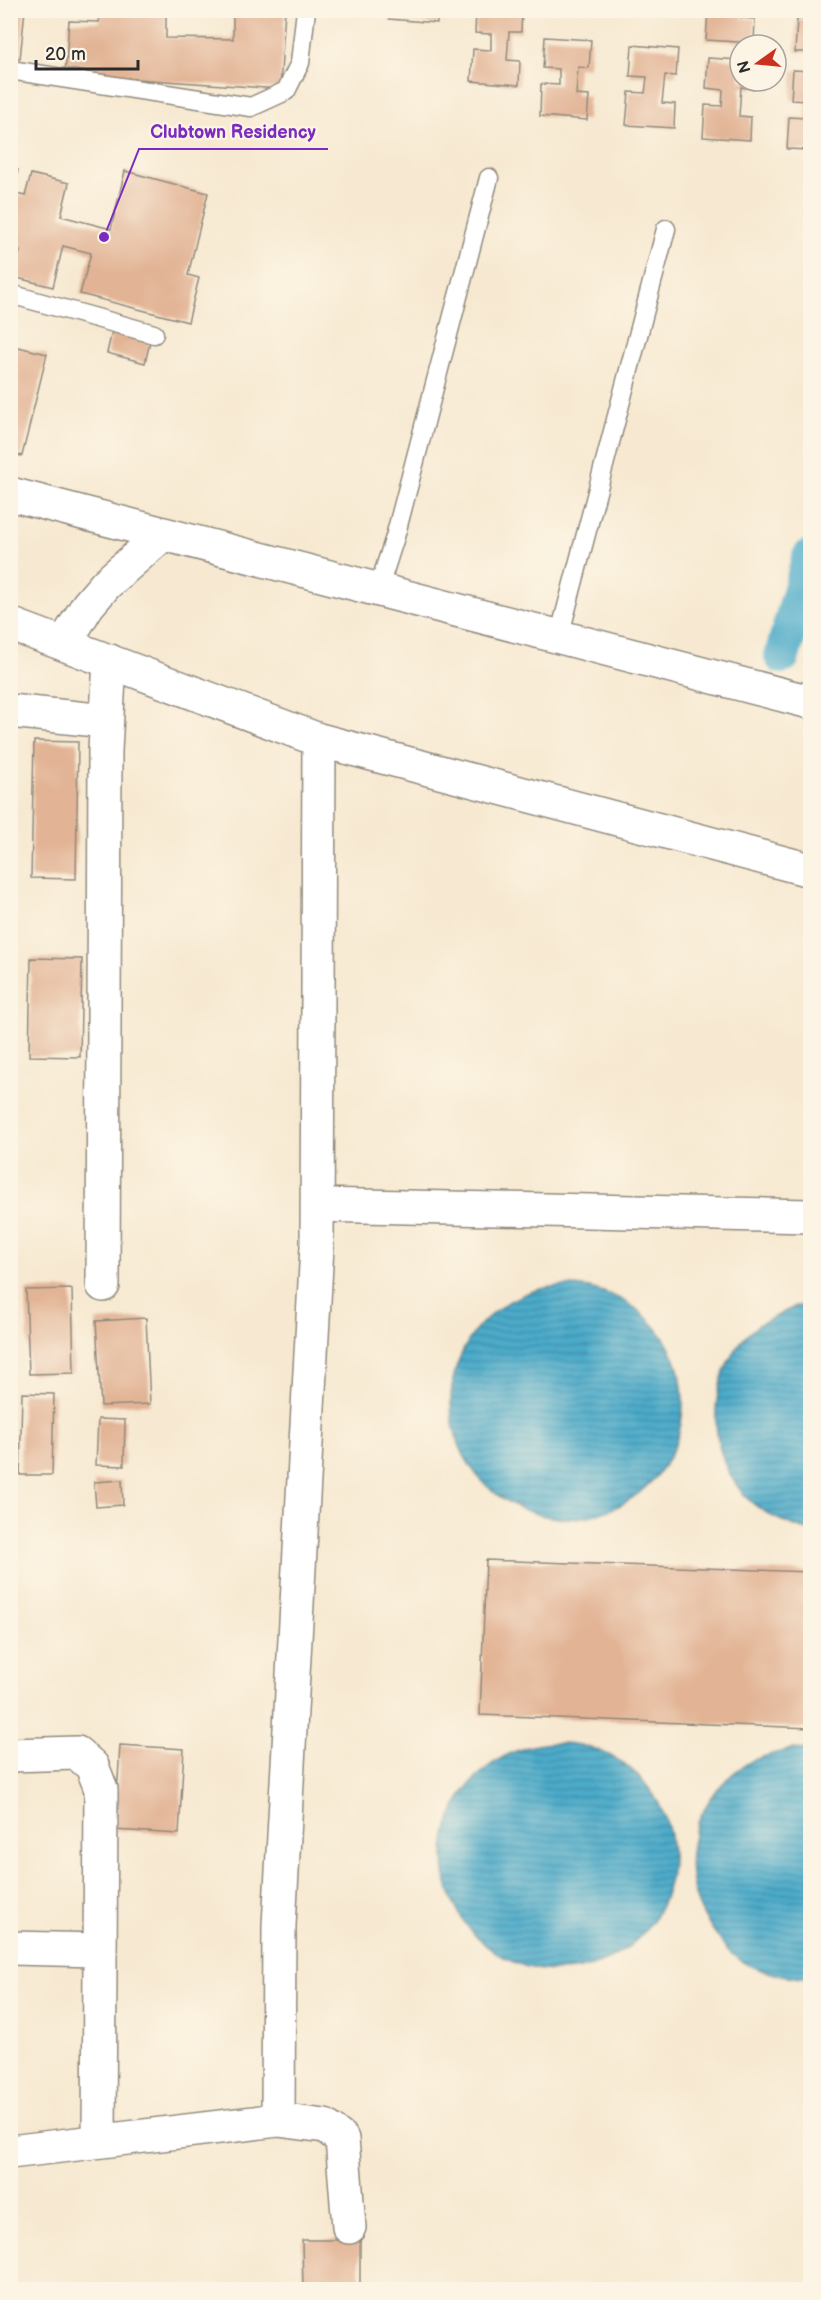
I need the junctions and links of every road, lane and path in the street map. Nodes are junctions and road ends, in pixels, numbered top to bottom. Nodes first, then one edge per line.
1 (306, 10) edge
2 (10, 70) edge
3 (489, 178) dead end
4 (666, 229) dead end
5 (10, 294) edge
6 (154, 334) dead end
7 (10, 494) edge
8 (163, 534) junction
9 (382, 580) junction
10 (10, 624) edge
11 (562, 627) junction
12 (64, 644) junction
13 (110, 662) junction
14 (810, 702) edge
15 (10, 711) edge
16 (106, 721) junction
17 (319, 740) junction
18 (810, 870) edge
19 (318, 1205) junction
20 (810, 1216) edge
21 (103, 1285) dead end
22 (10, 1755) edge
23 (10, 1948) edge
24 (100, 1950) junction
25 (278, 2120) junction
26 (99, 2141) junction
27 (10, 2152) edge
28 (349, 2227) dead end

1 - 2 lane
3 - 9 lane
4 - 11 lane
5 - 6 lane
7 - 8 street
8 - 9 street
8 - 12 street
9 - 11 street
10 - 12 street
11 - 14 street
12 - 13 street
13 - 16 street
13 - 17 street
15 - 16 street
16 - 21 street
17 - 18 street
17 - 19 street
19 - 20 street
19 - 25 street
22 - 24 street
23 - 24 street
24 - 26 street
25 - 26 street
25 - 28 street
26 - 27 street

